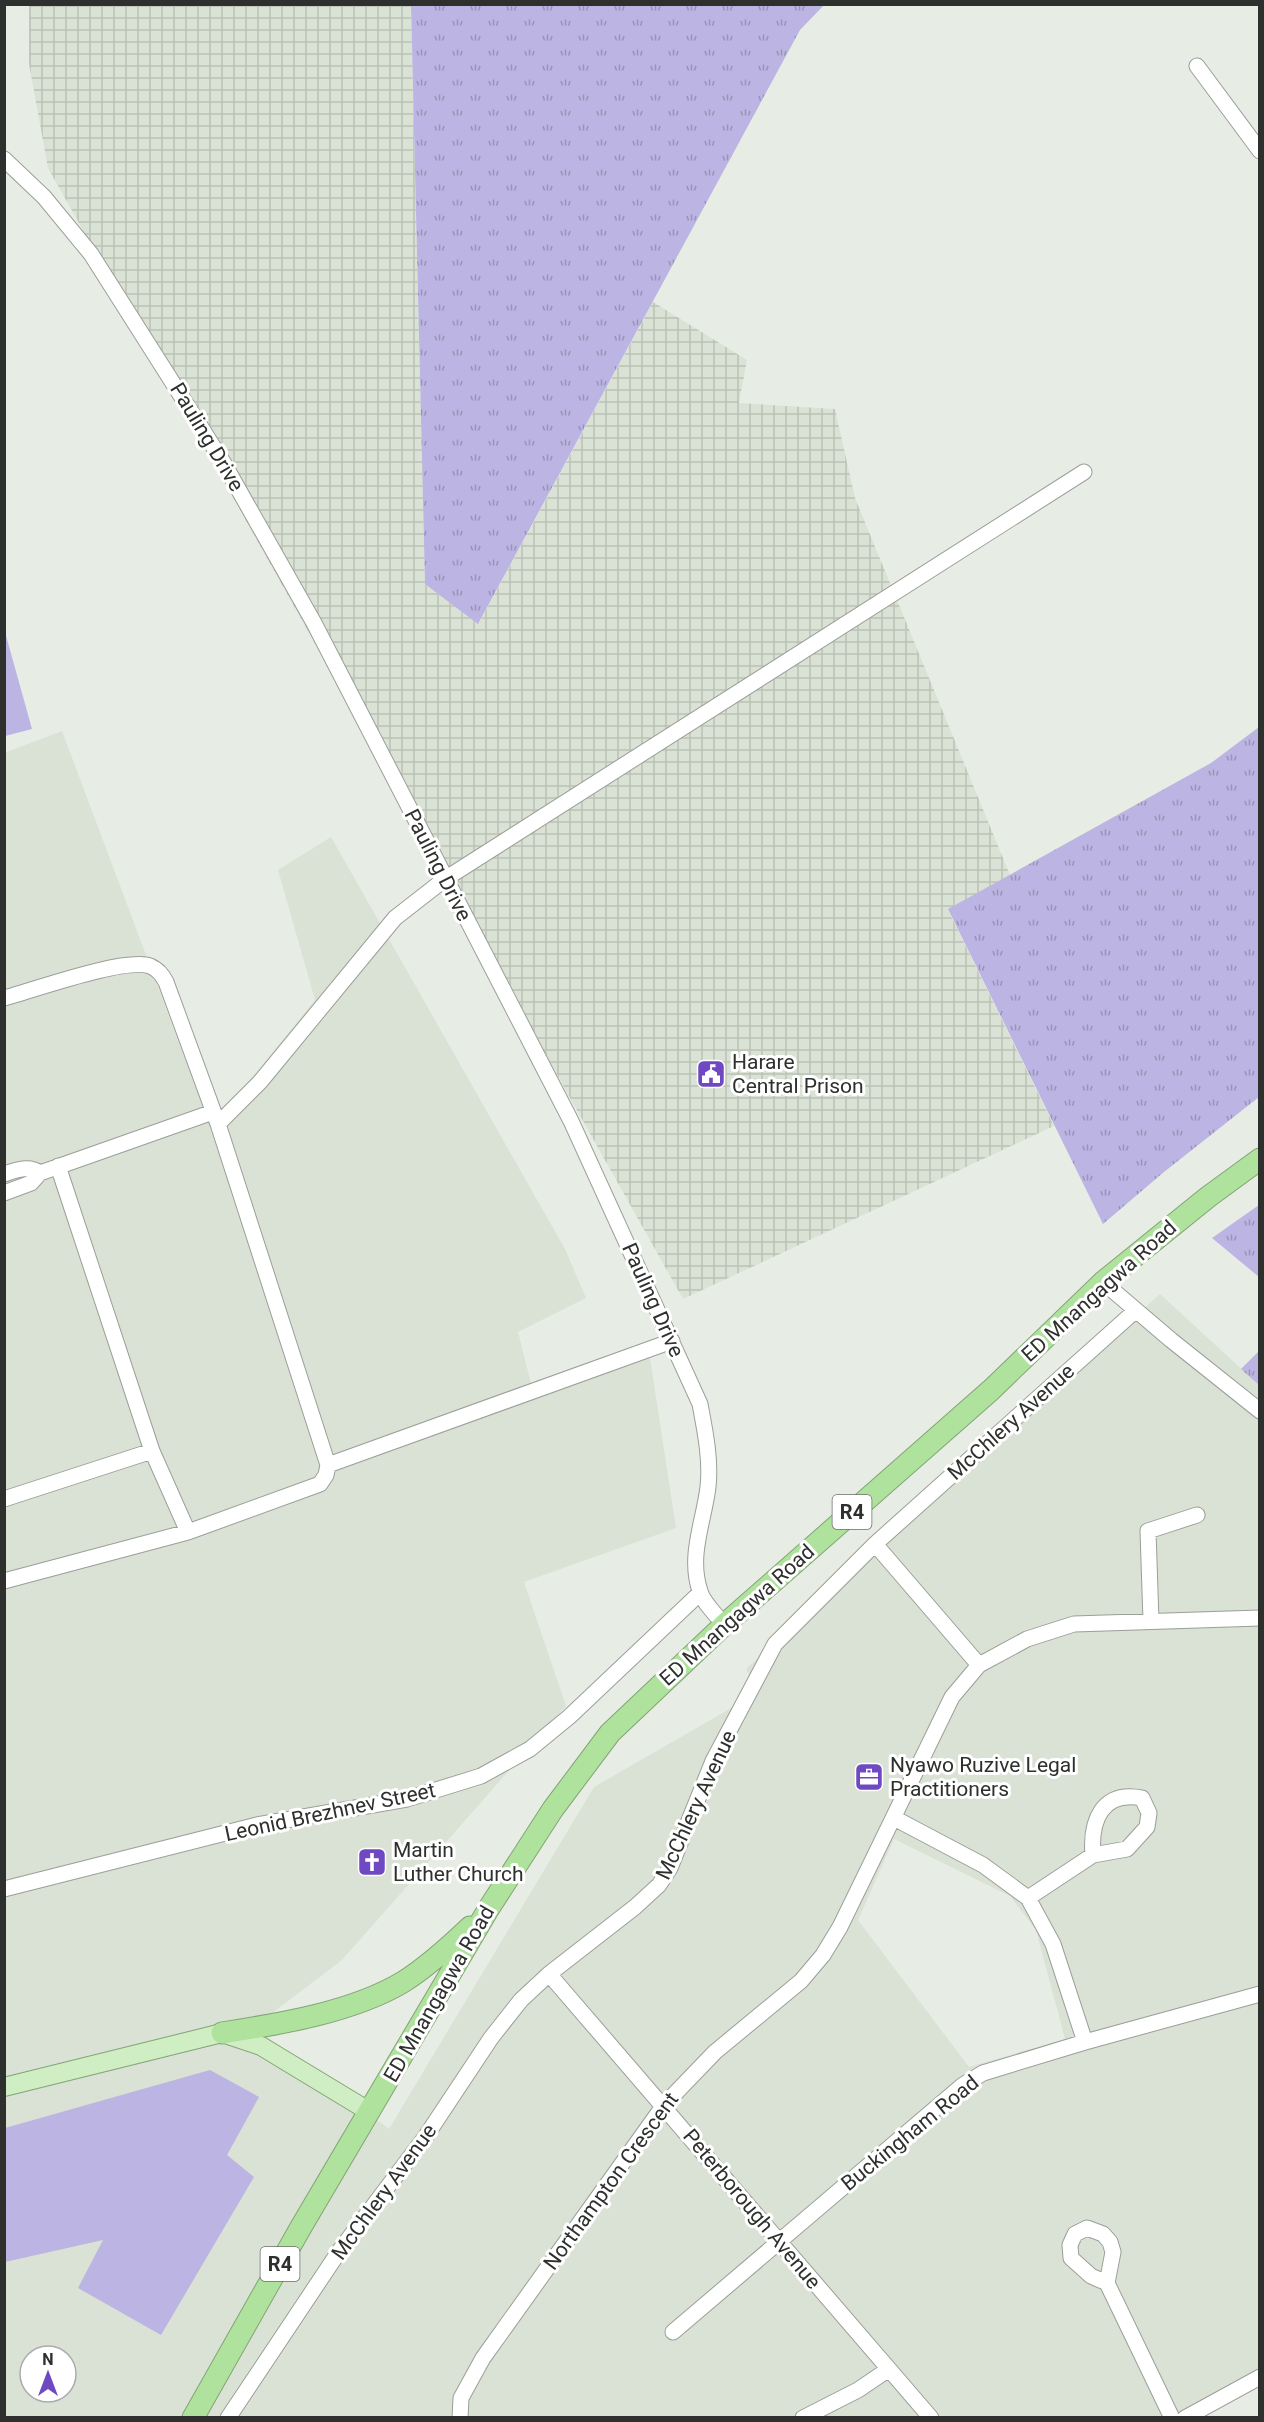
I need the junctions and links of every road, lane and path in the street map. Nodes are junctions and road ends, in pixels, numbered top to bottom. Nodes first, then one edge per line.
1 (1197, 66) dead end
2 (1260, 152) edge
3 (4, 159) edge
4 (1084, 472) dead end
5 (445, 879) junction
6 (4, 998) edge
7 (215, 1118) junction
8 (1260, 1158) edge
9 (58, 1166) junction
10 (40, 1173) junction
11 (4, 1174) edge
12 (4, 1192) edge
13 (1103, 1282) junction
14 (1135, 1311) junction
15 (672, 1341) junction
16 (1260, 1411) edge
17 (152, 1451) junction
18 (328, 1465) junction
19 (4, 1499) edge
20 (1197, 1515) dead end
21 (188, 1532) junction
22 (875, 1544) junction
23 (4, 1581) edge
24 (700, 1593) junction
25 (1260, 1618) edge
26 (1151, 1621) junction
27 (724, 1625) junction
28 (980, 1665) junction
29 (894, 1818) junction
30 (1093, 1855) dead end
31 (4, 1889) edge
32 (1028, 1898) junction
33 (489, 1908) junction
34 (549, 1974) junction
35 (1260, 1994) edge
36 (222, 2033) junction
37 (1085, 2042) junction
38 (4, 2087) edge
39 (664, 2105) junction
40 (370, 2112) junction
41 (779, 2241) junction
42 (1107, 2283) dead end
43 (673, 2332) dead end
44 (889, 2369) junction
45 (1260, 2377) edge
46 (193, 2418) edge
47 (228, 2418) edge
48 (460, 2418) edge
49 (803, 2418) edge
50 (931, 2418) edge
51 (1172, 2418) edge
52 (1185, 2418) edge

1 - 2 street
3 - 5 street, Pauling Drive
4 - 5 street
5 - 7 street
5 - 15 street, Pauling Drive
6 - 7 street
7 - 9 street
7 - 18 street
8 - 13 highway, ED Mnangagwa Road / R4
9 - 10 street
9 - 17 street
10 - 11 street
10 - 12 street
13 - 14 street
13 - 27 highway, ED Mnangagwa Road / R4
14 - 16 street
14 - 22 street, McChlery Avenue
15 - 18 street
15 - 24 street, Pauling Drive
17 - 19 street
17 - 21 street
18 - 21 street
20 - 26 street
21 - 23 street
22 - 28 street
22 - 34 street, McChlery Avenue
24 - 27 street, Pauling Drive
24 - 31 street, Leonid Brezhnev Street
25 - 26 street, Northampton Crescent
26 - 28 street, Northampton Crescent
27 - 33 highway, ED Mnangagwa Road / R4
28 - 29 street, Northampton Crescent
29 - 32 street
29 - 39 street, Northampton Crescent
30 - 32 street
32 - 37 street
33 - 36 highway
33 - 40 highway, ED Mnangagwa Road / R4
34 - 39 street, Peterborough Avenue
34 - 47 street, McChlery Avenue
35 - 37 street, Buckingham Road
36 - 38 main road
36 - 40 main road
37 - 41 street, Buckingham Road
39 - 41 street, Peterborough Avenue
39 - 48 street, Northampton Crescent
40 - 46 highway, R4
41 - 43 street, Buckingham Road
41 - 44 street, Peterborough Avenue
42 - 51 street
44 - 49 street
44 - 50 street, Peterborough Avenue
45 - 52 street

